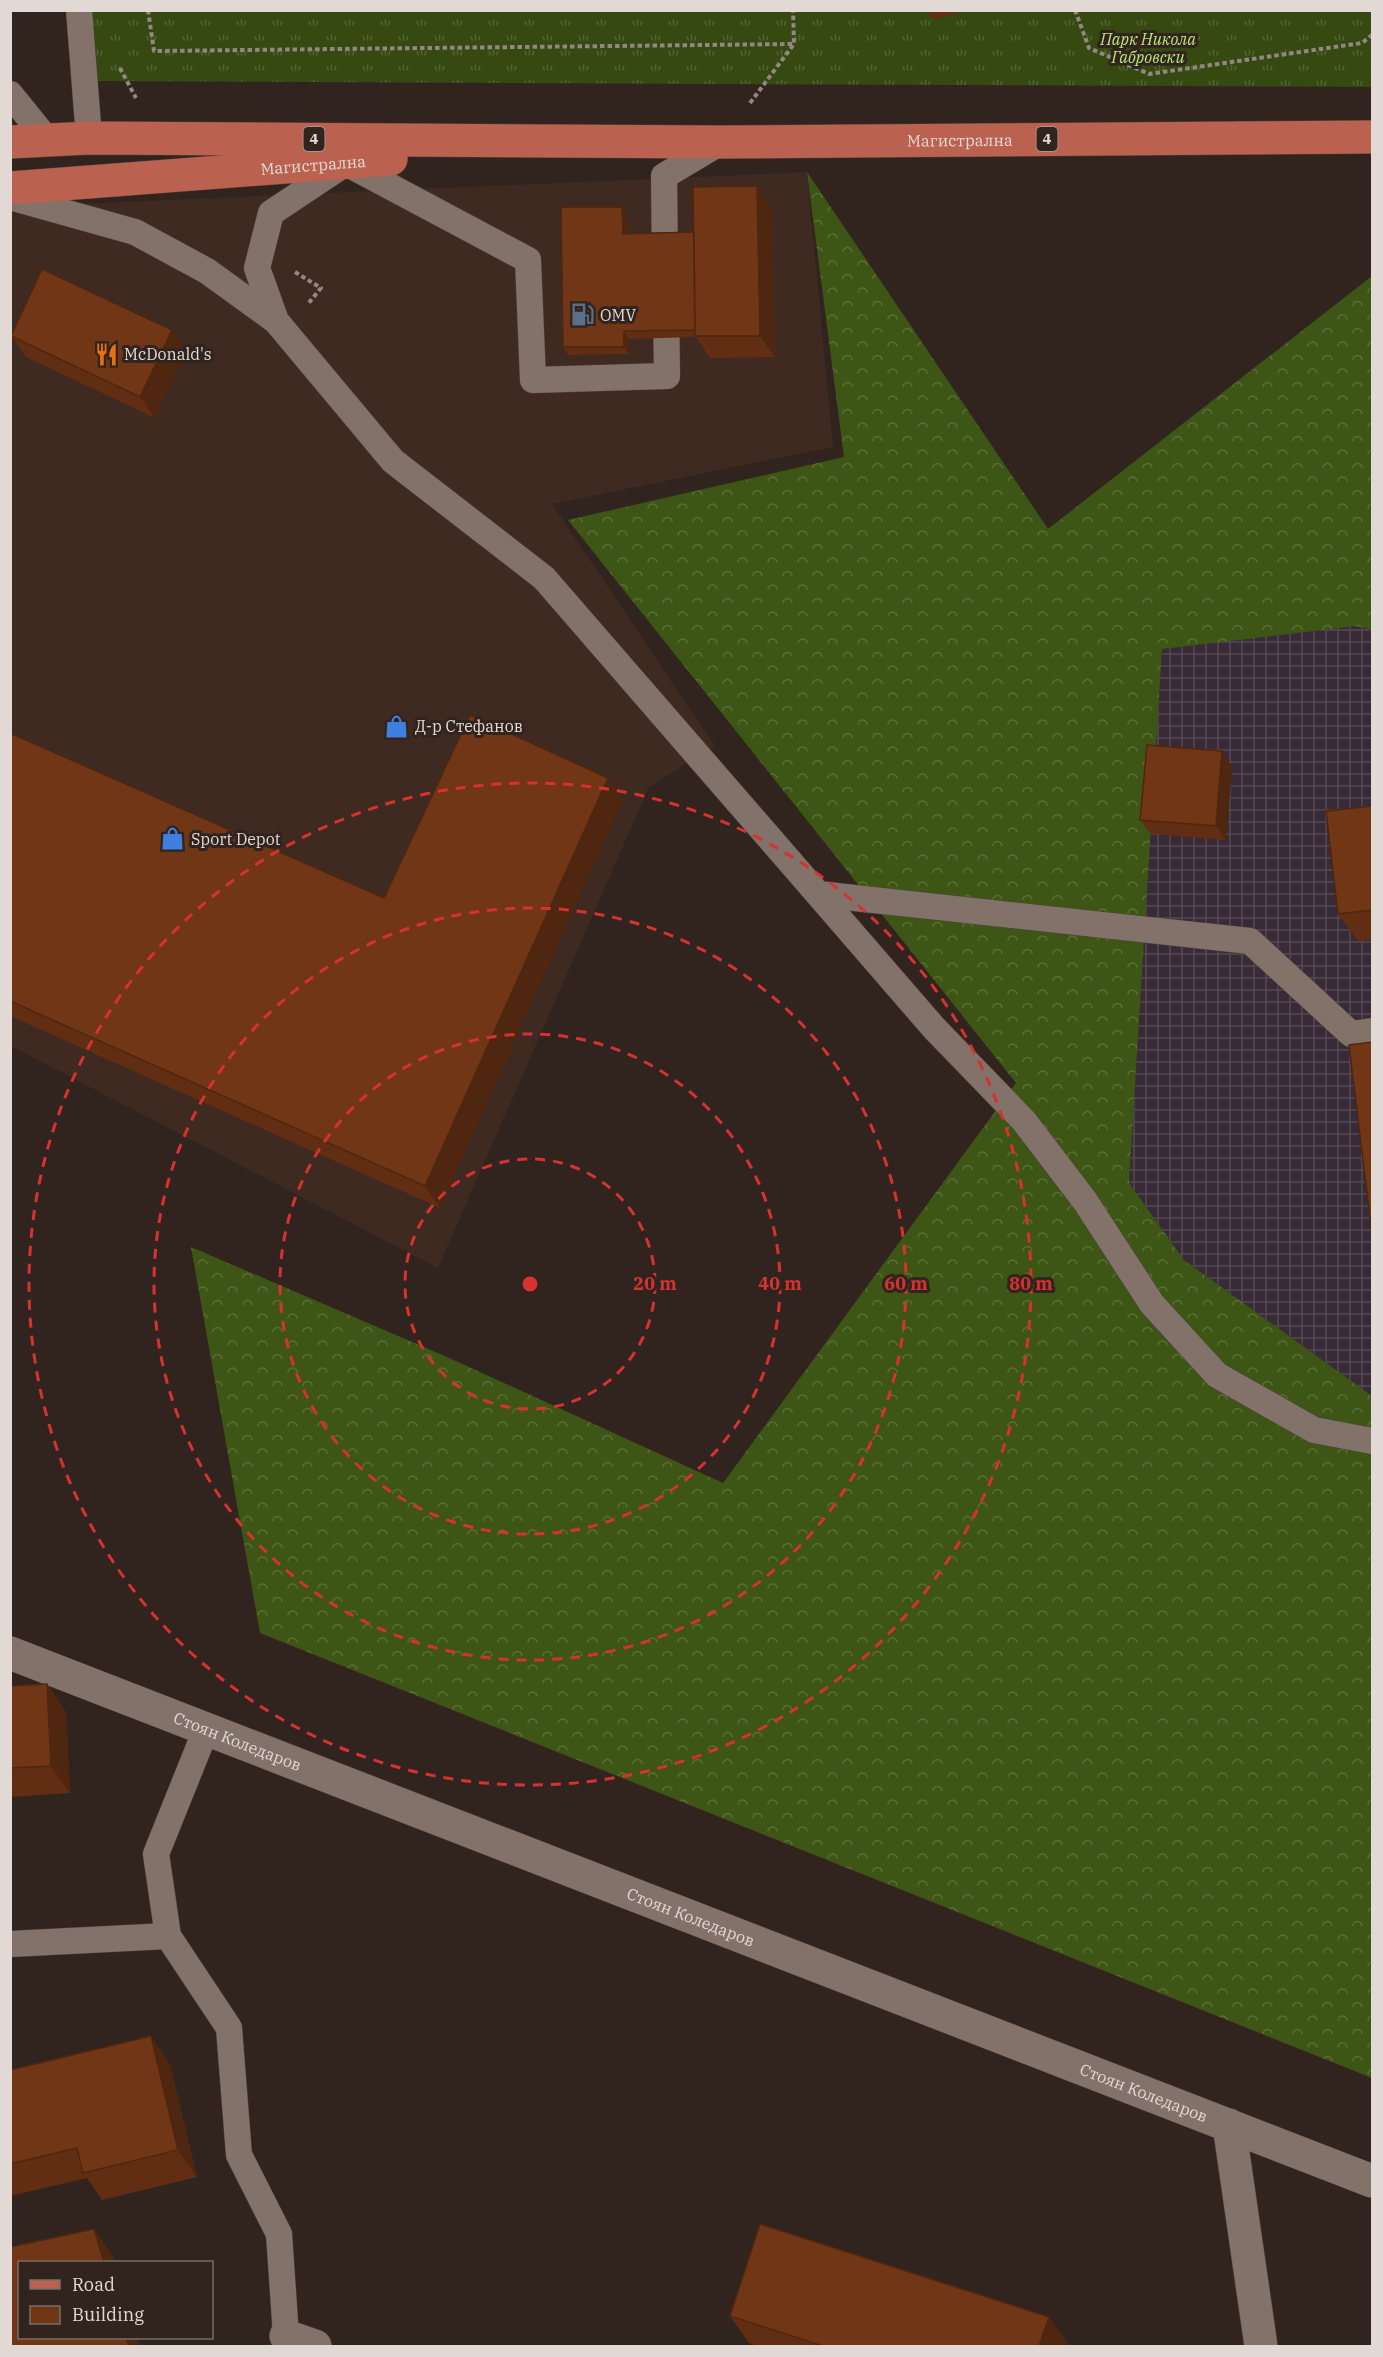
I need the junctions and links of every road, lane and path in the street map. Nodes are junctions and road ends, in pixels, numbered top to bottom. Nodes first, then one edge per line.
1 (79, 10) edge
2 (148, 10) edge
3 (793, 10) edge
4 (1075, 10) edge
5 (1372, 35) edge
6 (794, 44) junction
7 (115, 59) dead end
8 (10, 94) edge
9 (136, 98) dead end
10 (1372, 137) edge
11 (89, 138) junction
12 (48, 141) junction
13 (617, 141) junction
14 (10, 142) edge
15 (721, 142) junction
16 (345, 163) junction
17 (10, 188) edge
18 (10, 197) edge
19 (276, 321) junction
20 (818, 894) junction
21 (1372, 1031) edge
22 (1372, 1441) edge
23 (10, 1653) edge
24 (207, 1727) junction
25 (168, 1936) junction
26 (10, 1944) edge
27 (1229, 2126) junction
28 (1372, 2181) edge
29 (300, 2341) edge
30 (1261, 2346) edge

1 - 11 lane
2 - 6 path
3 - 6 path
4 - 5 path
6 - 15 path
7 - 9 path
8 - 12 lane
10 - 15 main road, Магистрална / 4
11 - 12 main road, Магистрална / 4
11 - 13 main road, Магистрална / 4
12 - 14 main road, Магистрална / 4
13 - 15 main road, Магистрална / 4
13 - 16 main road, Магистрална / 4
15 - 16 lane
16 - 17 main road, Магистрална / 4
16 - 19 lane
18 - 19 lane
19 - 20 lane
20 - 21 lane
20 - 22 lane
23 - 24 street, Стоян Коледаров
24 - 25 lane
24 - 27 street, Стоян Коледаров
25 - 26 lane
25 - 29 lane
27 - 28 street, Стоян Коледаров
27 - 30 street

